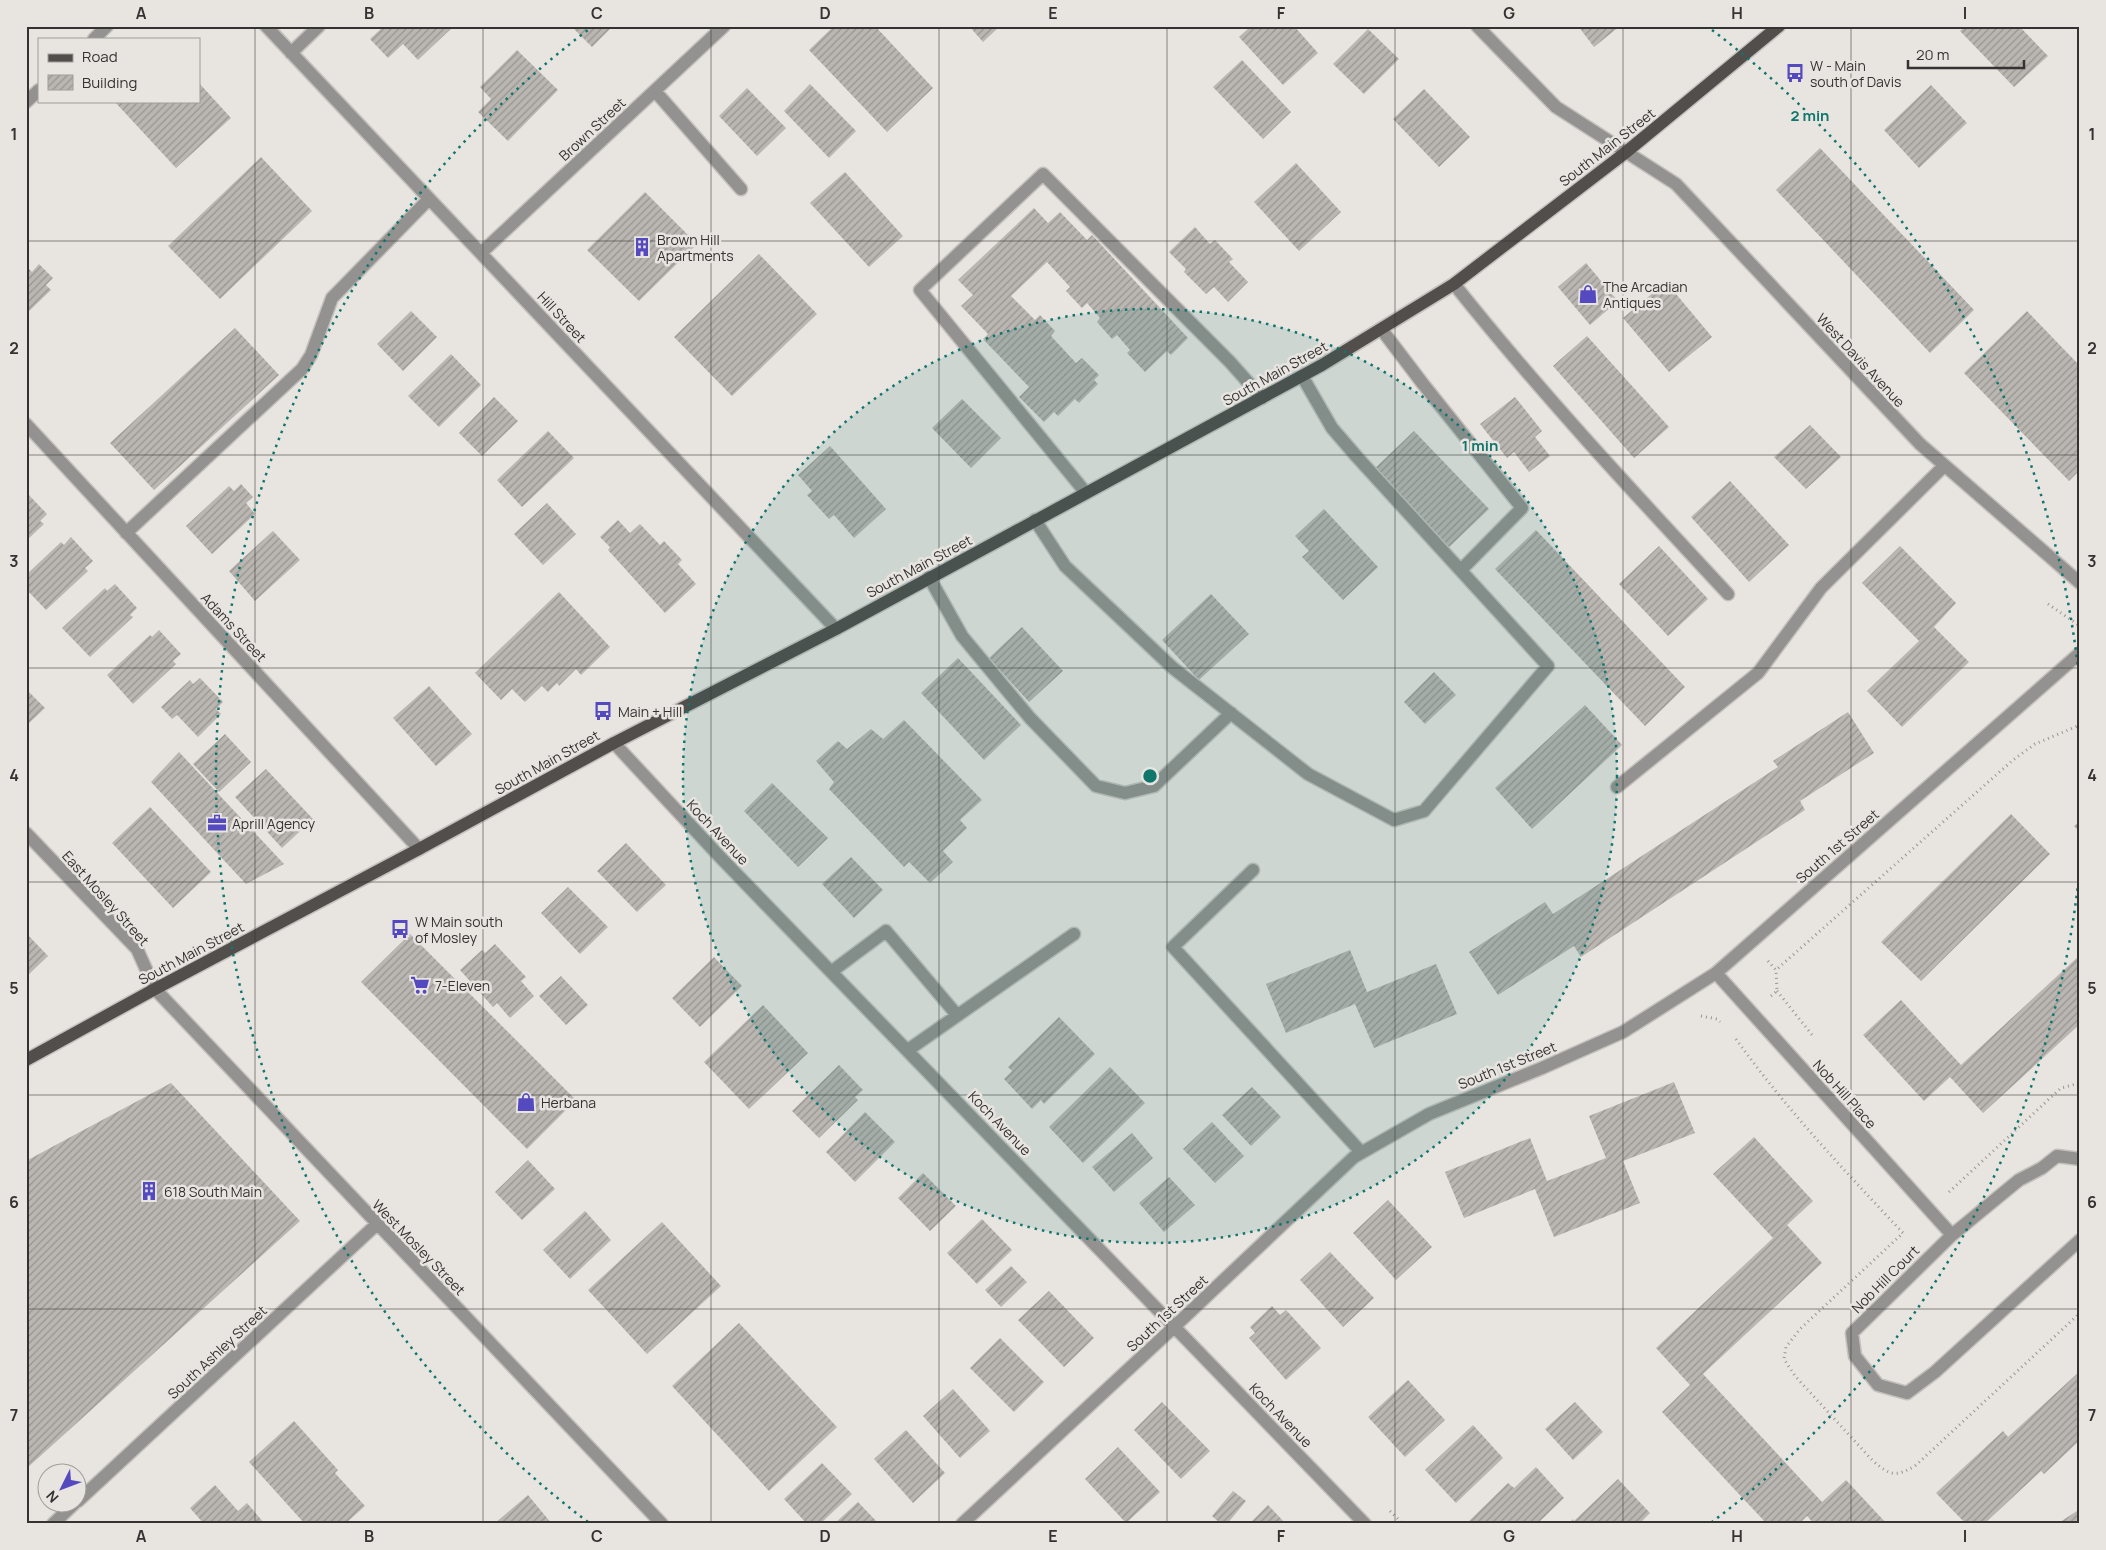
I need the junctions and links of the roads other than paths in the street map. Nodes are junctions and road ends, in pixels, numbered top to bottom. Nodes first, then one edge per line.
1 (107, 26) edge
2 (266, 26) edge
3 (319, 26) edge
4 (724, 26) edge
5 (1477, 26) edge
6 (1780, 26) edge
7 (95, 38) edge
8 (291, 53) junction
9 (656, 90) junction
10 (38, 91) edge
11 (26, 102) edge
12 (1626, 153) junction
13 (741, 189) dead end
14 (429, 199) junction
15 (481, 253) junction
16 (1454, 284) junction
17 (1382, 330) junction
18 (1302, 376) junction
19 (1262, 398) junction
20 (26, 424) edge
21 (1944, 466) junction
22 (1086, 493) junction
23 (1035, 520) junction
24 (126, 533) junction
25 (1461, 570) junction
26 (929, 578) junction
27 (2080, 583) edge
28 (1728, 594) dead end
29 (836, 628) junction
30 (2080, 653) edge
31 (1231, 713) junction
32 (614, 743) junction
33 (1617, 787) dead end
34 (26, 833) edge
35 (419, 849) junction
36 (1253, 870) dead end
37 (1074, 934) dead end
38 (832, 972) junction
39 (1716, 973) junction
40 (155, 989) junction
41 (957, 1015) junction
42 (908, 1050) junction
43 (26, 1060) edge
44 (1361, 1152) junction
45 (2080, 1159) edge
46 (377, 1224) junction
47 (1952, 1235) junction
48 (2080, 1240) edge
49 (1175, 1326) junction
50 (88, 1492) edge
51 (66, 1512) edge
52 (53, 1524) edge
53 (662, 1524) edge
54 (962, 1524) edge
55 (1365, 1524) edge

1 - 7 street
2 - 8 street, Hill Street
3 - 8 street
4 - 9 street, Brown Street
5 - 12 street, West Davis Avenue
6 - 12 main road, South Main Street
8 - 14 street, Hill Street
9 - 13 street
9 - 15 street, Brown Street
10 - 11 street
12 - 16 main road, South Main Street
12 - 21 street, West Davis Avenue
14 - 15 street, Hill Street
14 - 24 street
15 - 29 street, Hill Street
16 - 17 main road, South Main Street
16 - 28 street
17 - 18 main road, South Main Street
17 - 25 street
18 - 19 main road, South Main Street
18 - 25 street
19 - 22 main road, South Main Street
19 - 22 street
20 - 24 street, Adams Street
21 - 27 street, West Davis Avenue
21 - 33 street
22 - 23 main road, South Main Street
23 - 26 main road, South Main Street
23 - 31 street
24 - 35 street, Adams Street
25 - 31 street
26 - 29 main road, South Main Street
26 - 31 street
29 - 32 main road, South Main Street
30 - 39 street, South 1st Street
32 - 35 main road, South Main Street
32 - 38 street, Koch Avenue
34 - 40 street, East Mosley Street
35 - 40 main road, South Main Street
36 - 44 street
37 - 41 street
38 - 41 street
38 - 42 street, Koch Avenue
39 - 44 street, South 1st Street
39 - 47 street, Nob Hill Place
40 - 43 main road, South Main Street
40 - 46 street, West Mosley Street
41 - 42 street
42 - 49 street, Koch Avenue
44 - 49 street, South 1st Street
45 - 47 street, Nob Hill Court
46 - 50 street, South Ashley Street
46 - 53 street, West Mosley Street
47 - 48 street, Nob Hill Court
49 - 54 street, South 1st Street
49 - 55 street, Koch Avenue
51 - 52 street, South Ashley Street

